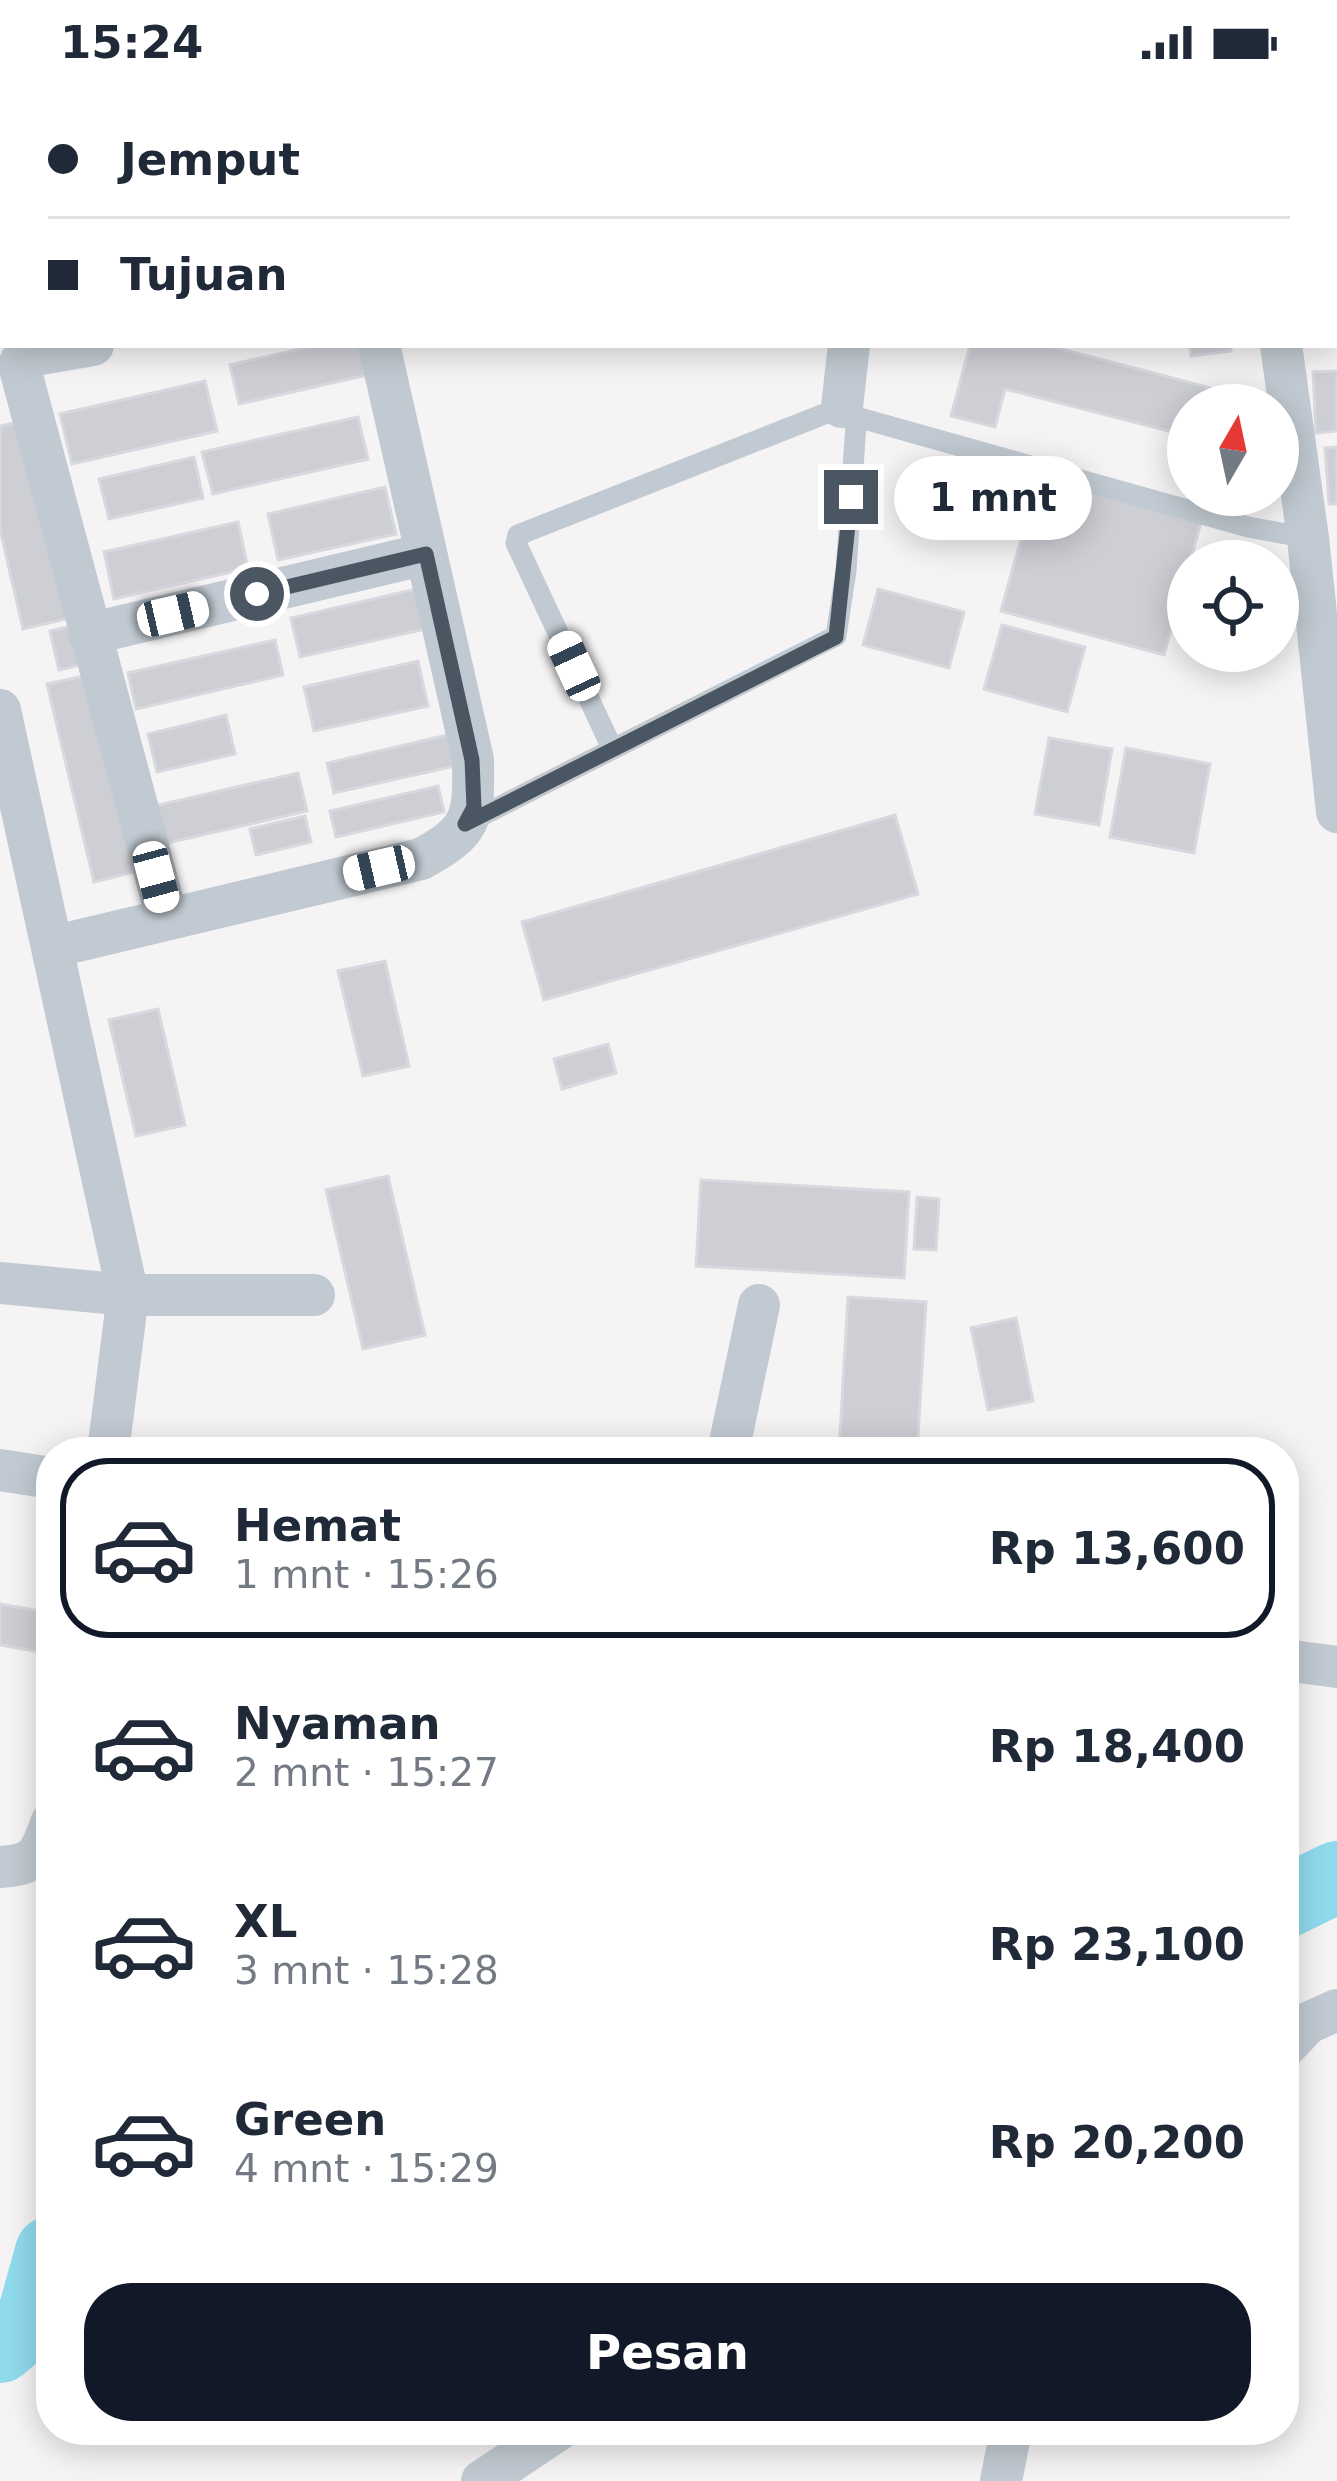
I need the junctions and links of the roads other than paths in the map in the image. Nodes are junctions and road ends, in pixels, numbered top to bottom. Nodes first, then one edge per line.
1 (76, 348) edge
2 (380, 348) edge
3 (848, 348) edge
4 (1281, 348) edge
5 (847, 411) junction
6 (1308, 538) junction
7 (426, 554) junction
8 (1299, 583) edge
9 (1299, 614) edge
10 (89, 634) junction
11 (0, 710) edge
12 (612, 748) junction
13 (1337, 812) edge
14 (465, 824) junction
15 (167, 918) junction
16 (52, 946) junction
17 (0, 1283) edge
18 (128, 1295) junction
19 (314, 1295) dead end
20 (759, 1305) dead end
21 (111, 1437) edge
22 (731, 1437) edge
23 (0, 1470) edge
24 (36, 1476) edge
25 (1299, 1662) edge
26 (1337, 1667) edge
27 (36, 1856) edge
28 (0, 1867) edge
29 (1337, 2010) edge
30 (1299, 2032) edge
31 (536, 2445) edge
32 (1008, 2445) edge
33 (482, 2481) edge
34 (1001, 2481) edge

1 - 10 street
2 - 7 street
3 - 5 street
4 - 6 street
5 - 6 lane
5 - 12 lane
5 - 12 lane
6 - 8 street
7 - 10 street
7 - 14 street
9 - 13 street
10 - 15 street
11 - 16 street
12 - 14 lane
14 - 15 street
15 - 16 street
16 - 18 street
17 - 18 street
18 - 19 street
18 - 21 street
20 - 22 street
23 - 24 street
25 - 26 street
27 - 28 street
29 - 30 street
31 - 33 street
32 - 34 street

